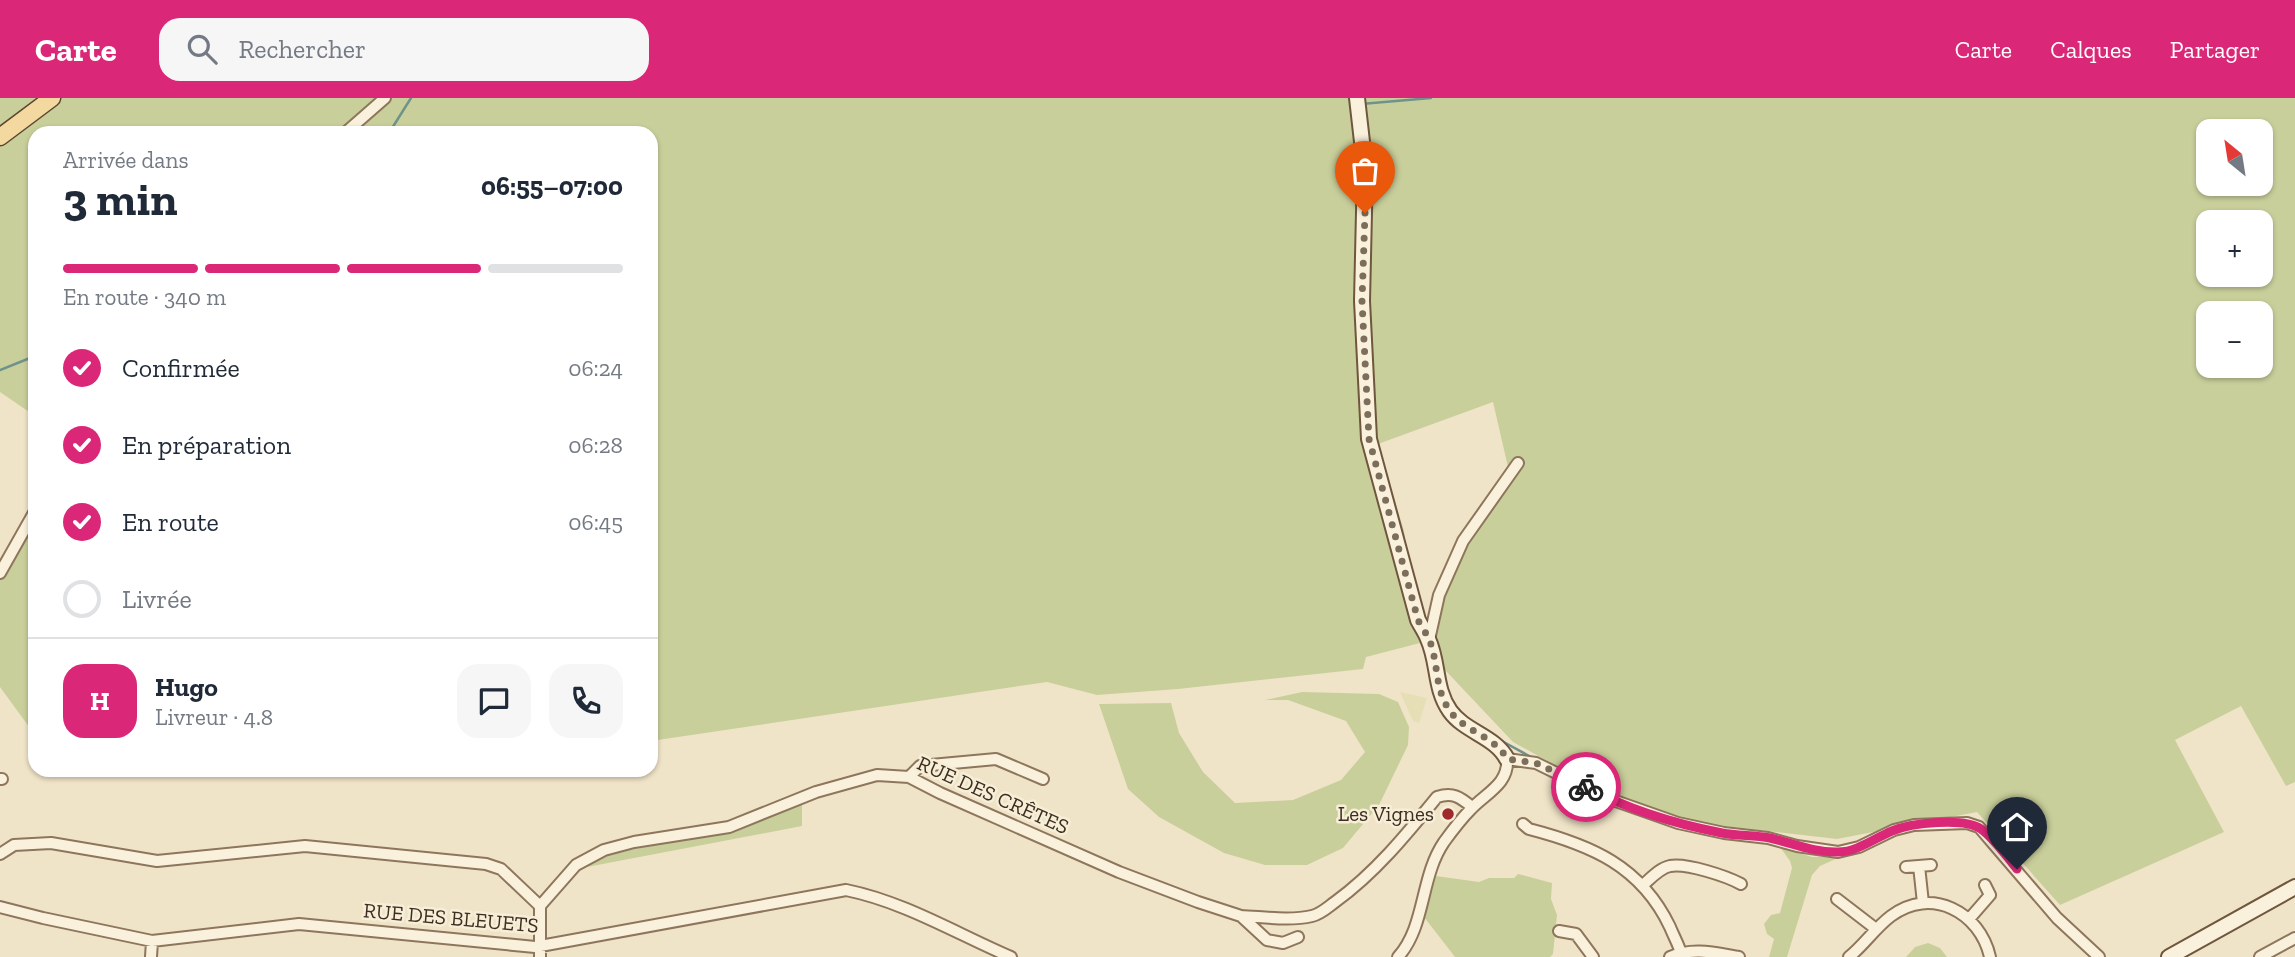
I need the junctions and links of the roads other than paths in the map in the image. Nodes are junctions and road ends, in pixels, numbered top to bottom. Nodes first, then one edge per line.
1 (52, 98) edge
2 (385, 98) edge
3 (1357, 98) edge
4 (353, 126) edge
5 (0, 137) edge
6 (1518, 463) dead end
7 (28, 523) edge
8 (0, 573) edge
9 (1429, 640) junction
10 (1507, 759) junction
11 (909, 777) junction
12 (1043, 779) dead end
13 (1472, 807) junction
14 (1523, 824) dead end
15 (0, 854) edge
16 (1931, 865) dead end
17 (1919, 866) junction
18 (1906, 867) dead end
19 (1741, 884) dead end
20 (1643, 885) junction
21 (2295, 889) edge
22 (2003, 895) dead end
23 (2295, 897) edge
24 (1837, 899) dead end
25 (1923, 903) junction
26 (0, 906) edge
27 (540, 906) junction
28 (2254, 914) junction
29 (1241, 916) junction
30 (1970, 918) junction
31 (1876, 929) junction
32 (1559, 931) dead end
33 (1298, 937) dead end
34 (2295, 938) edge
35 (152, 941) junction
36 (541, 952) edge
37 (1682, 954) edge
38 (151, 957) edge
39 (1011, 957) edge
40 (1398, 957) edge
41 (1593, 957) edge
42 (1670, 957) edge
43 (1739, 957) edge
44 (1849, 957) edge
45 (1990, 957) edge
46 (2099, 957) edge
47 (2169, 957) edge
48 (2177, 957) edge
49 (2185, 957) edge
50 (2260, 957) edge

1 - 5 main road
2 - 4 street
3 - 9 street
6 - 9 street
7 - 8 street
9 - 10 street
10 - 13 street
10 - 46 street
11 - 12 street
11 - 27 street, RUE DES CRÊTES
11 - 29 street, RUE DES CRÊTES
13 - 29 street, RUE DES CRÊTES
13 - 40 street
14 - 20 street
15 - 27 street
16 - 17 street
17 - 18 street
17 - 25 street
19 - 20 street
20 - 37 street
21 - 28 street
22 - 30 street
23 - 28 street
24 - 31 street
25 - 30 street
25 - 31 street
26 - 35 street, RUE DES BLEUETS
27 - 36 street
28 - 47 street
28 - 48 street
28 - 49 street
29 - 33 street, RUE DES CRÊTES
30 - 45 street
31 - 44 street
32 - 41 street
34 - 50 street
35 - 36 street, RUE DES BLEUETS
35 - 38 street
36 - 39 street, RUE DES BLEUETS
37 - 42 street
37 - 43 street

